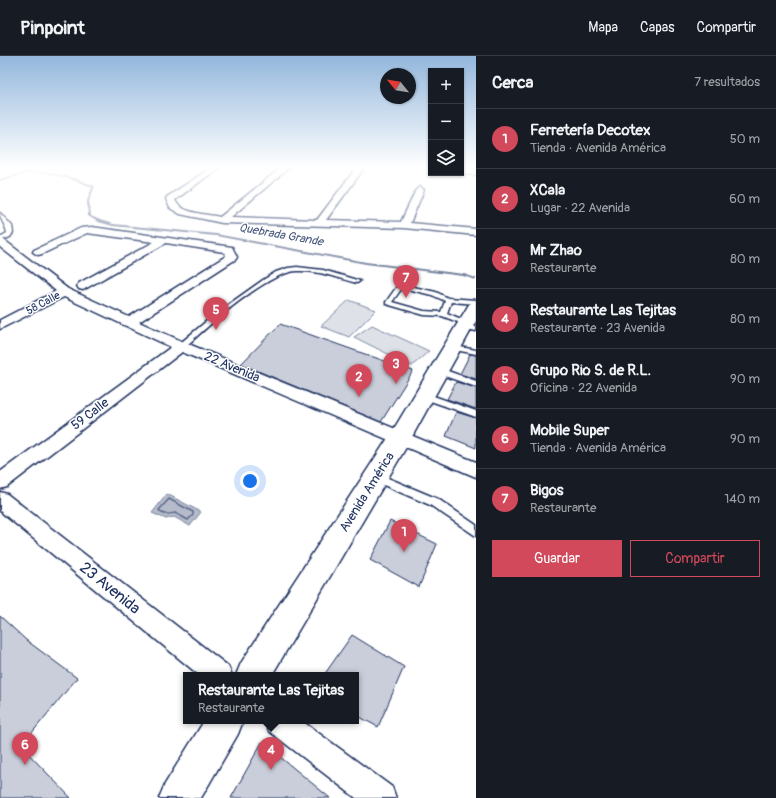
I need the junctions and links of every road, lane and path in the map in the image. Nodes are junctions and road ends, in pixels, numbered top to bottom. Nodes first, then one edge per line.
1 (171, 202) edge
2 (244, 202) edge
3 (335, 202) edge
4 (415, 202) edge
5 (0, 214) edge
6 (222, 220) junction
7 (319, 223) junction
8 (404, 225) junction
9 (476, 232) edge
10 (165, 240) junction
11 (0, 241) edge
12 (38, 252) dead end
13 (357, 281) dead end
14 (82, 286) dead end
15 (64, 292) junction
16 (449, 300) junction
17 (443, 314) junction
18 (472, 317) edge
19 (130, 322) junction
20 (0, 325) edge
21 (181, 346) junction
22 (453, 347) junction
23 (476, 352) edge
24 (439, 371) junction
25 (476, 384) edge
26 (425, 396) junction
27 (476, 414) edge
28 (400, 438) junction
29 (476, 470) edge
30 (376, 476) junction
31 (0, 482) edge
32 (0, 500) edge
33 (476, 531) edge
34 (215, 672) edge
35 (255, 672) edge
36 (223, 724) edge
37 (283, 724) edge
38 (179, 798) edge
39 (381, 798) edge

1 - 6 street
2 - 6 street
3 - 7 street
4 - 8 street
5 - 11 lane
6 - 7 street
7 - 8 street
8 - 9 street
10 - 12 street
10 - 14 street
10 - 19 street
11 - 15 street, 22 Avenida
13 - 21 lane
15 - 19 street, 22 Avenida
15 - 20 street, 58 Calle
16 - 17 lane
16 - 17 lane
16 - 18 lane
17 - 18 lane
18 - 22 main road, Avenida América
19 - 21 street, 22 Avenida
21 - 28 street, 22 Avenida
21 - 31 street, 59 Calle
22 - 23 lane
22 - 24 main road, Avenida América
24 - 25 lane
24 - 26 main road, Avenida América
26 - 27 lane
26 - 28 main road, Avenida América
28 - 29 street, 22 Avenida
28 - 30 main road, Avenida América
30 - 33 lane
30 - 35 main road, Avenida América
32 - 34 street, 23 Avenida
36 - 38 main road
37 - 39 street

